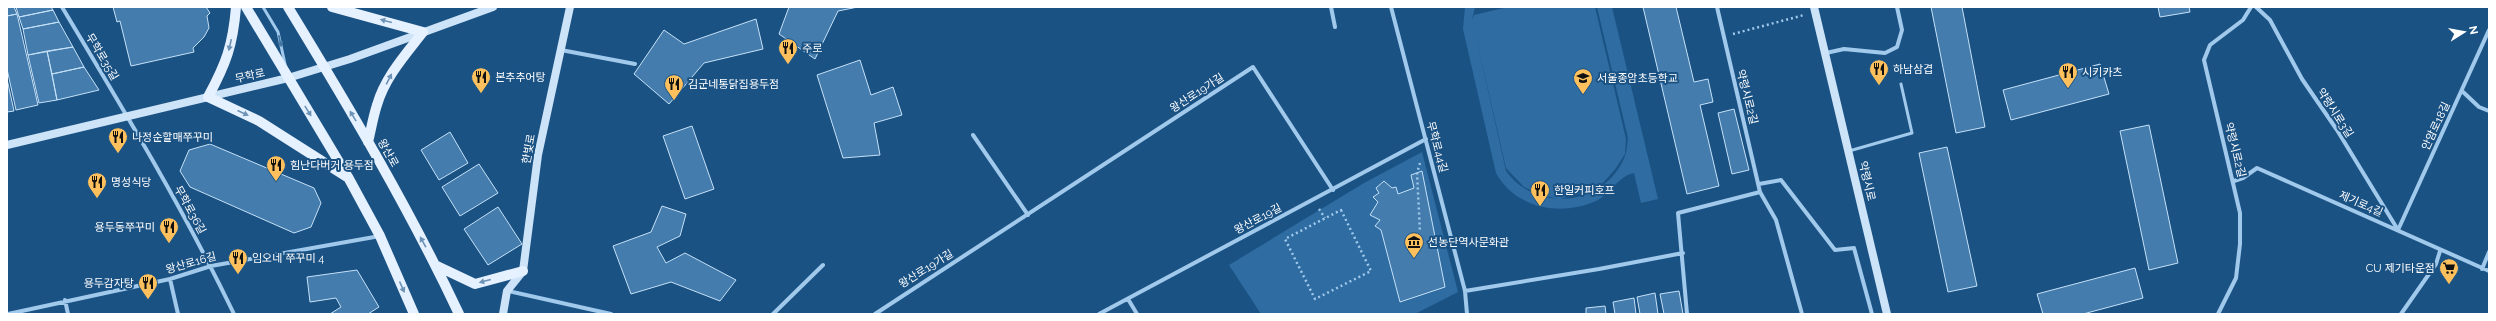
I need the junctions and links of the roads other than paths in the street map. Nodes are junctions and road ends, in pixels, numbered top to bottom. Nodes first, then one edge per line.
1 (62, 7) edge
2 (236, 7) edge
3 (246, 7) edge
4 (263, 7) edge
5 (288, 7) edge
6 (332, 7) edge
7 (493, 7) edge
8 (570, 7) edge
9 (1331, 7) edge
10 (1391, 7) edge
11 (1717, 7) edge
12 (1896, 7) edge
13 (2251, 7) edge
14 (2256, 7) edge
15 (474, 10) edge
16 (1815, 10) edge
17 (1336, 28) dead end
18 (2489, 30) edge
19 (423, 32) junction
20 (561, 50) junction
21 (1826, 53) junction
22 (635, 64) dead end
23 (324, 67) junction
24 (288, 78) junction
25 (1901, 84) dead end
26 (2462, 91) junction
27 (208, 97) junction
28 (2489, 111) edge
29 (128, 116) junction
30 (974, 135) dead end
31 (1426, 139) junction
32 (368, 142) junction
33 (7, 145) edge
34 (1849, 151) junction
35 (348, 178) junction
36 (2234, 180) junction
37 (1759, 184) junction
38 (1333, 190) junction
39 (1760, 192) junction
40 (1028, 215) junction
41 (2398, 230) junction
42 (380, 236) junction
43 (2440, 251) junction
44 (2489, 252) edge
45 (1683, 253) junction
46 (823, 265) dead end
47 (211, 266) junction
48 (436, 266) junction
49 (2482, 269) junction
50 (523, 271) junction
51 (2489, 271) edge
52 (170, 279) junction
53 (507, 291) junction
54 (1465, 291) junction
55 (1128, 299) junction
56 (65, 300) junction
57 (8, 314) edge
58 (68, 314) edge
59 (178, 314) edge
60 (234, 314) edge
61 (414, 314) edge
62 (459, 314) edge
63 (503, 314) edge
64 (611, 314) edge
65 (773, 314) edge
66 (876, 314) edge
67 (1099, 314) edge
68 (1137, 314) edge
69 (1468, 314) edge
70 (1687, 314) edge
71 (1802, 314) edge
72 (1872, 314) edge
73 (1887, 314) edge
74 (2218, 314) edge
75 (2401, 314) edge

1 - 29 street, 무학로35길
2 -> 27 main road
3 - 24 main road
4 -> 24 lane
5 - 23 main road, 왕산로
19 -> 6 main road
7 - 15 main road, 무학로
8 - 20 main road, 한빛로
9 - 17 street
10 - 31 street, 무학로44길
11 - 37 street, 약령시로2길
12 - 21 street
13 - 36 street, 약령시로2길
14 - 41 street, 약령시로3길
15 - 19 main road, 무학로
16 - 21 main road, 약령시로
18 - 26 street, 안암로18길
19 - 23 main road, 무학로
32 -> 19 main road
20 - 22 street
20 - 50 main road, 한빛로
21 - 34 main road, 약령시로
23 - 24 main road, 무학로
32 -> 23 main road, 왕산로
24 - 27 main road, 무학로
24 -> 35 main road
25 - 34 lane
26 - 28 street
26 - 41 street, 안암로18길
27 - 29 main road, 무학로
27 -> 35 main road
29 - 33 main road, 무학로
29 - 47 street, 무학로36길
30 - 40 street
31 - 38 street, 왕산로19길
31 - 54 street, 무학로44길
48 -> 32 main road, 왕산로
34 - 73 main road, 약령시로
35 - 42 main road
36 - 41 street, 제기로4길
36 - 74 street, 약령시로2길
37 - 39 street, 약령시로2길
37 - 72 street
38 - 40 street, 왕산로19가길
38 - 55 street, 왕산로19길
39 - 45 street
39 - 71 street, 약령시로2길
40 - 66 street, 왕산로19가길
41 - 43 street, 제기로4길
42 - 47 street, 왕산로16길
42 -> 61 main road
43 - 49 street, 제기로4길
43 - 75 street
44 - 49 street
45 - 54 street
45 - 70 street
46 - 65 street
47 - 52 street, 왕산로16길
47 - 60 street, 무학로36길
50 -> 48 main road
48 - 62 main road, 왕산로
49 - 51 street, 제기로4길
50 - 53 main road
52 - 56 street, 왕산로16길
52 - 59 street
53 - 63 main road
53 - 64 street
54 - 69 street, 무학로44길
55 - 67 street, 왕산로19길
55 - 68 street
56 - 57 street, 왕산로16길
56 - 58 street

